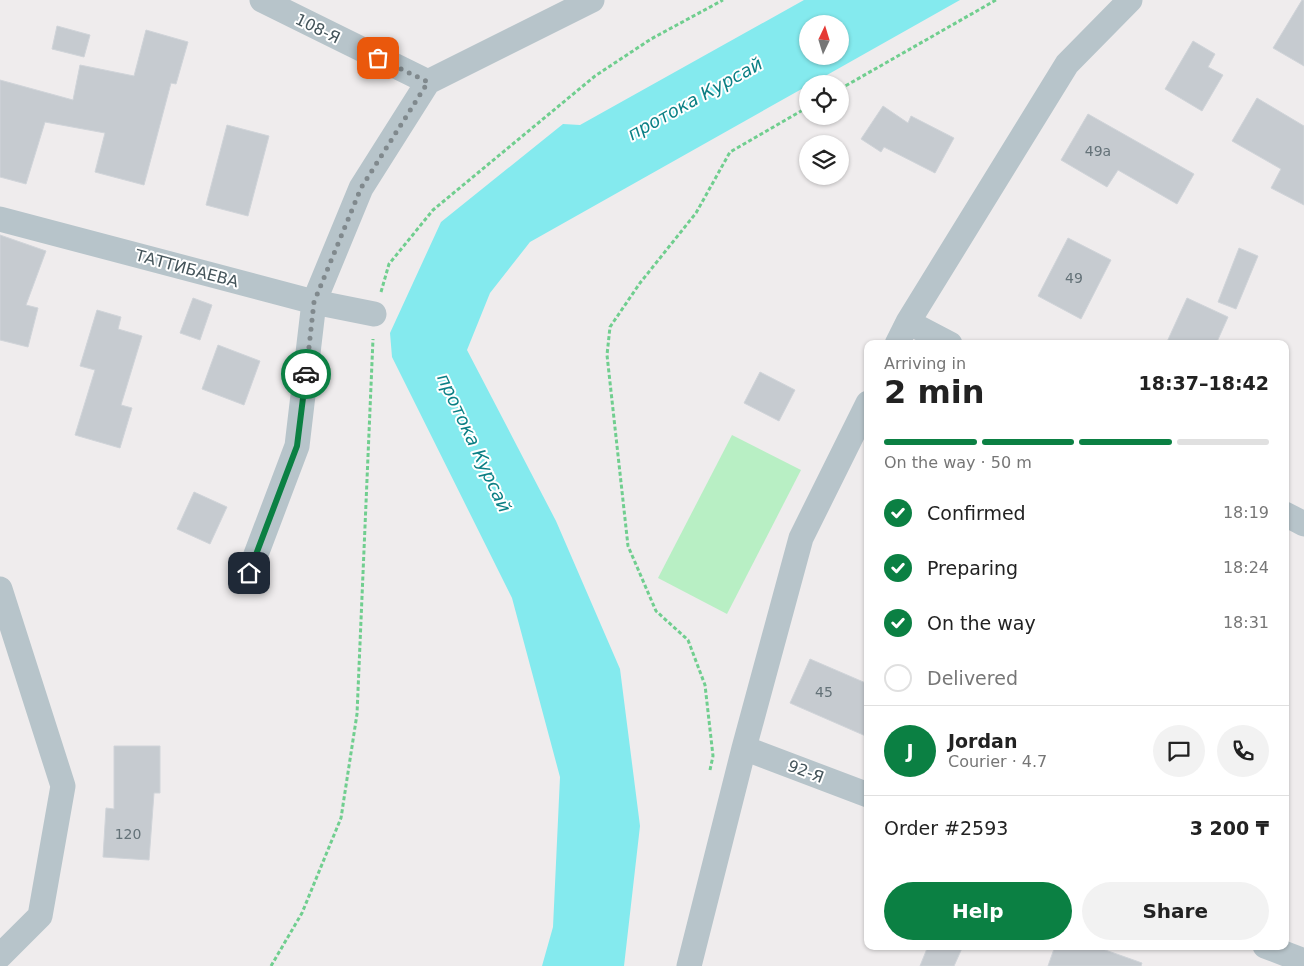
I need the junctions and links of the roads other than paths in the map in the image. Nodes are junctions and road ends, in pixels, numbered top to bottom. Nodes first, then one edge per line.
1 (262, 0) edge
2 (590, 0) edge
3 (1130, 0) edge
4 (428, 82) junction
5 (0, 219) edge
6 (314, 302) junction
7 (374, 314) road end
8 (902, 333) edge
9 (933, 340) edge
10 (864, 411) edge
11 (1289, 516) edge
12 (1304, 524) edge
13 (249, 573) dead end
14 (0, 589) edge
15 (744, 748) junction
16 (864, 793) edge
17 (1276, 950) edge
18 (0, 956) edge
19 (1304, 961) edge
20 (688, 966) edge

1 - 4 street, 108-Я
2 - 4 street
3 - 8 street
4 - 6 street
5 - 6 street, ТАТТИБАЕВА
6 - 7 street, ТАТТИБАЕВА
6 - 13 street
8 - 9 street
10 - 15 street
11 - 12 street
14 - 18 street
15 - 16 street, 92-Я
15 - 20 street
17 - 19 street

